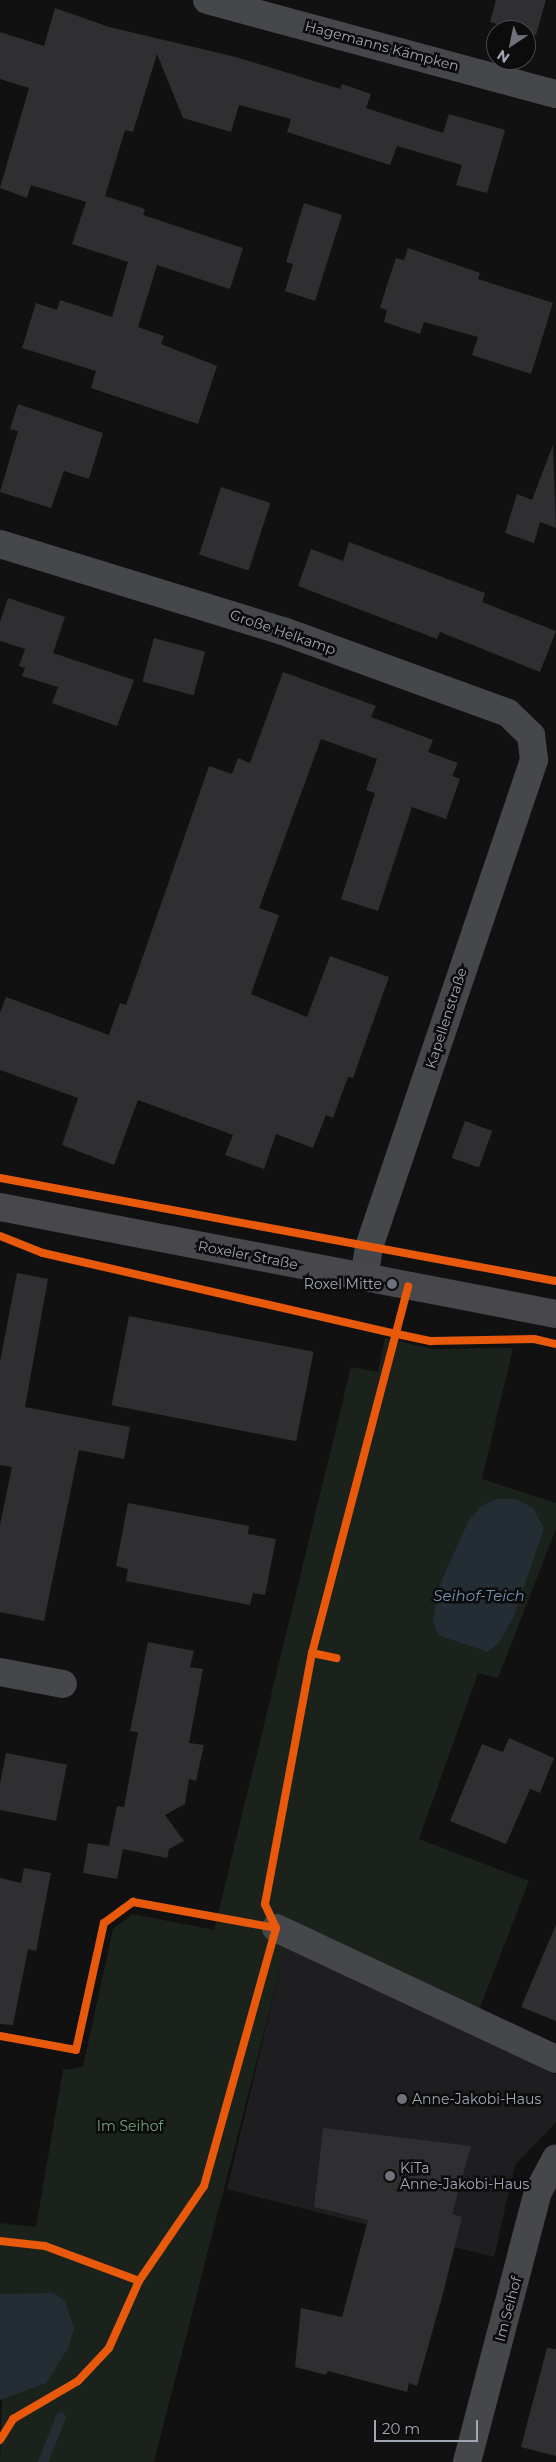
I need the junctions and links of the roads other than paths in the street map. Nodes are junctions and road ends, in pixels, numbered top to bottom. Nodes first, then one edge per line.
1 (207, 0) edge
2 (556, 94) edge
3 (0, 544) edge
4 (534, 760) joint
5 (0, 1207) edge
6 (364, 1277) junction
7 (556, 1314) edge
8 (0, 1672) edge
9 (63, 1684) dead end
10 (276, 1928) dead end
11 (556, 2059) edge
12 (556, 2158) edge
13 (467, 2462) edge

1 - 2 street, Hagemanns Kämpken
3 - 4 street, Große Helkamp
4 - 6 street, Kapellenstraße
5 - 6 main road, Roxeler Straße
6 - 7 main road, Roxeler Straße
8 - 9 street
10 - 11 street
12 - 13 street, Im Seihof

